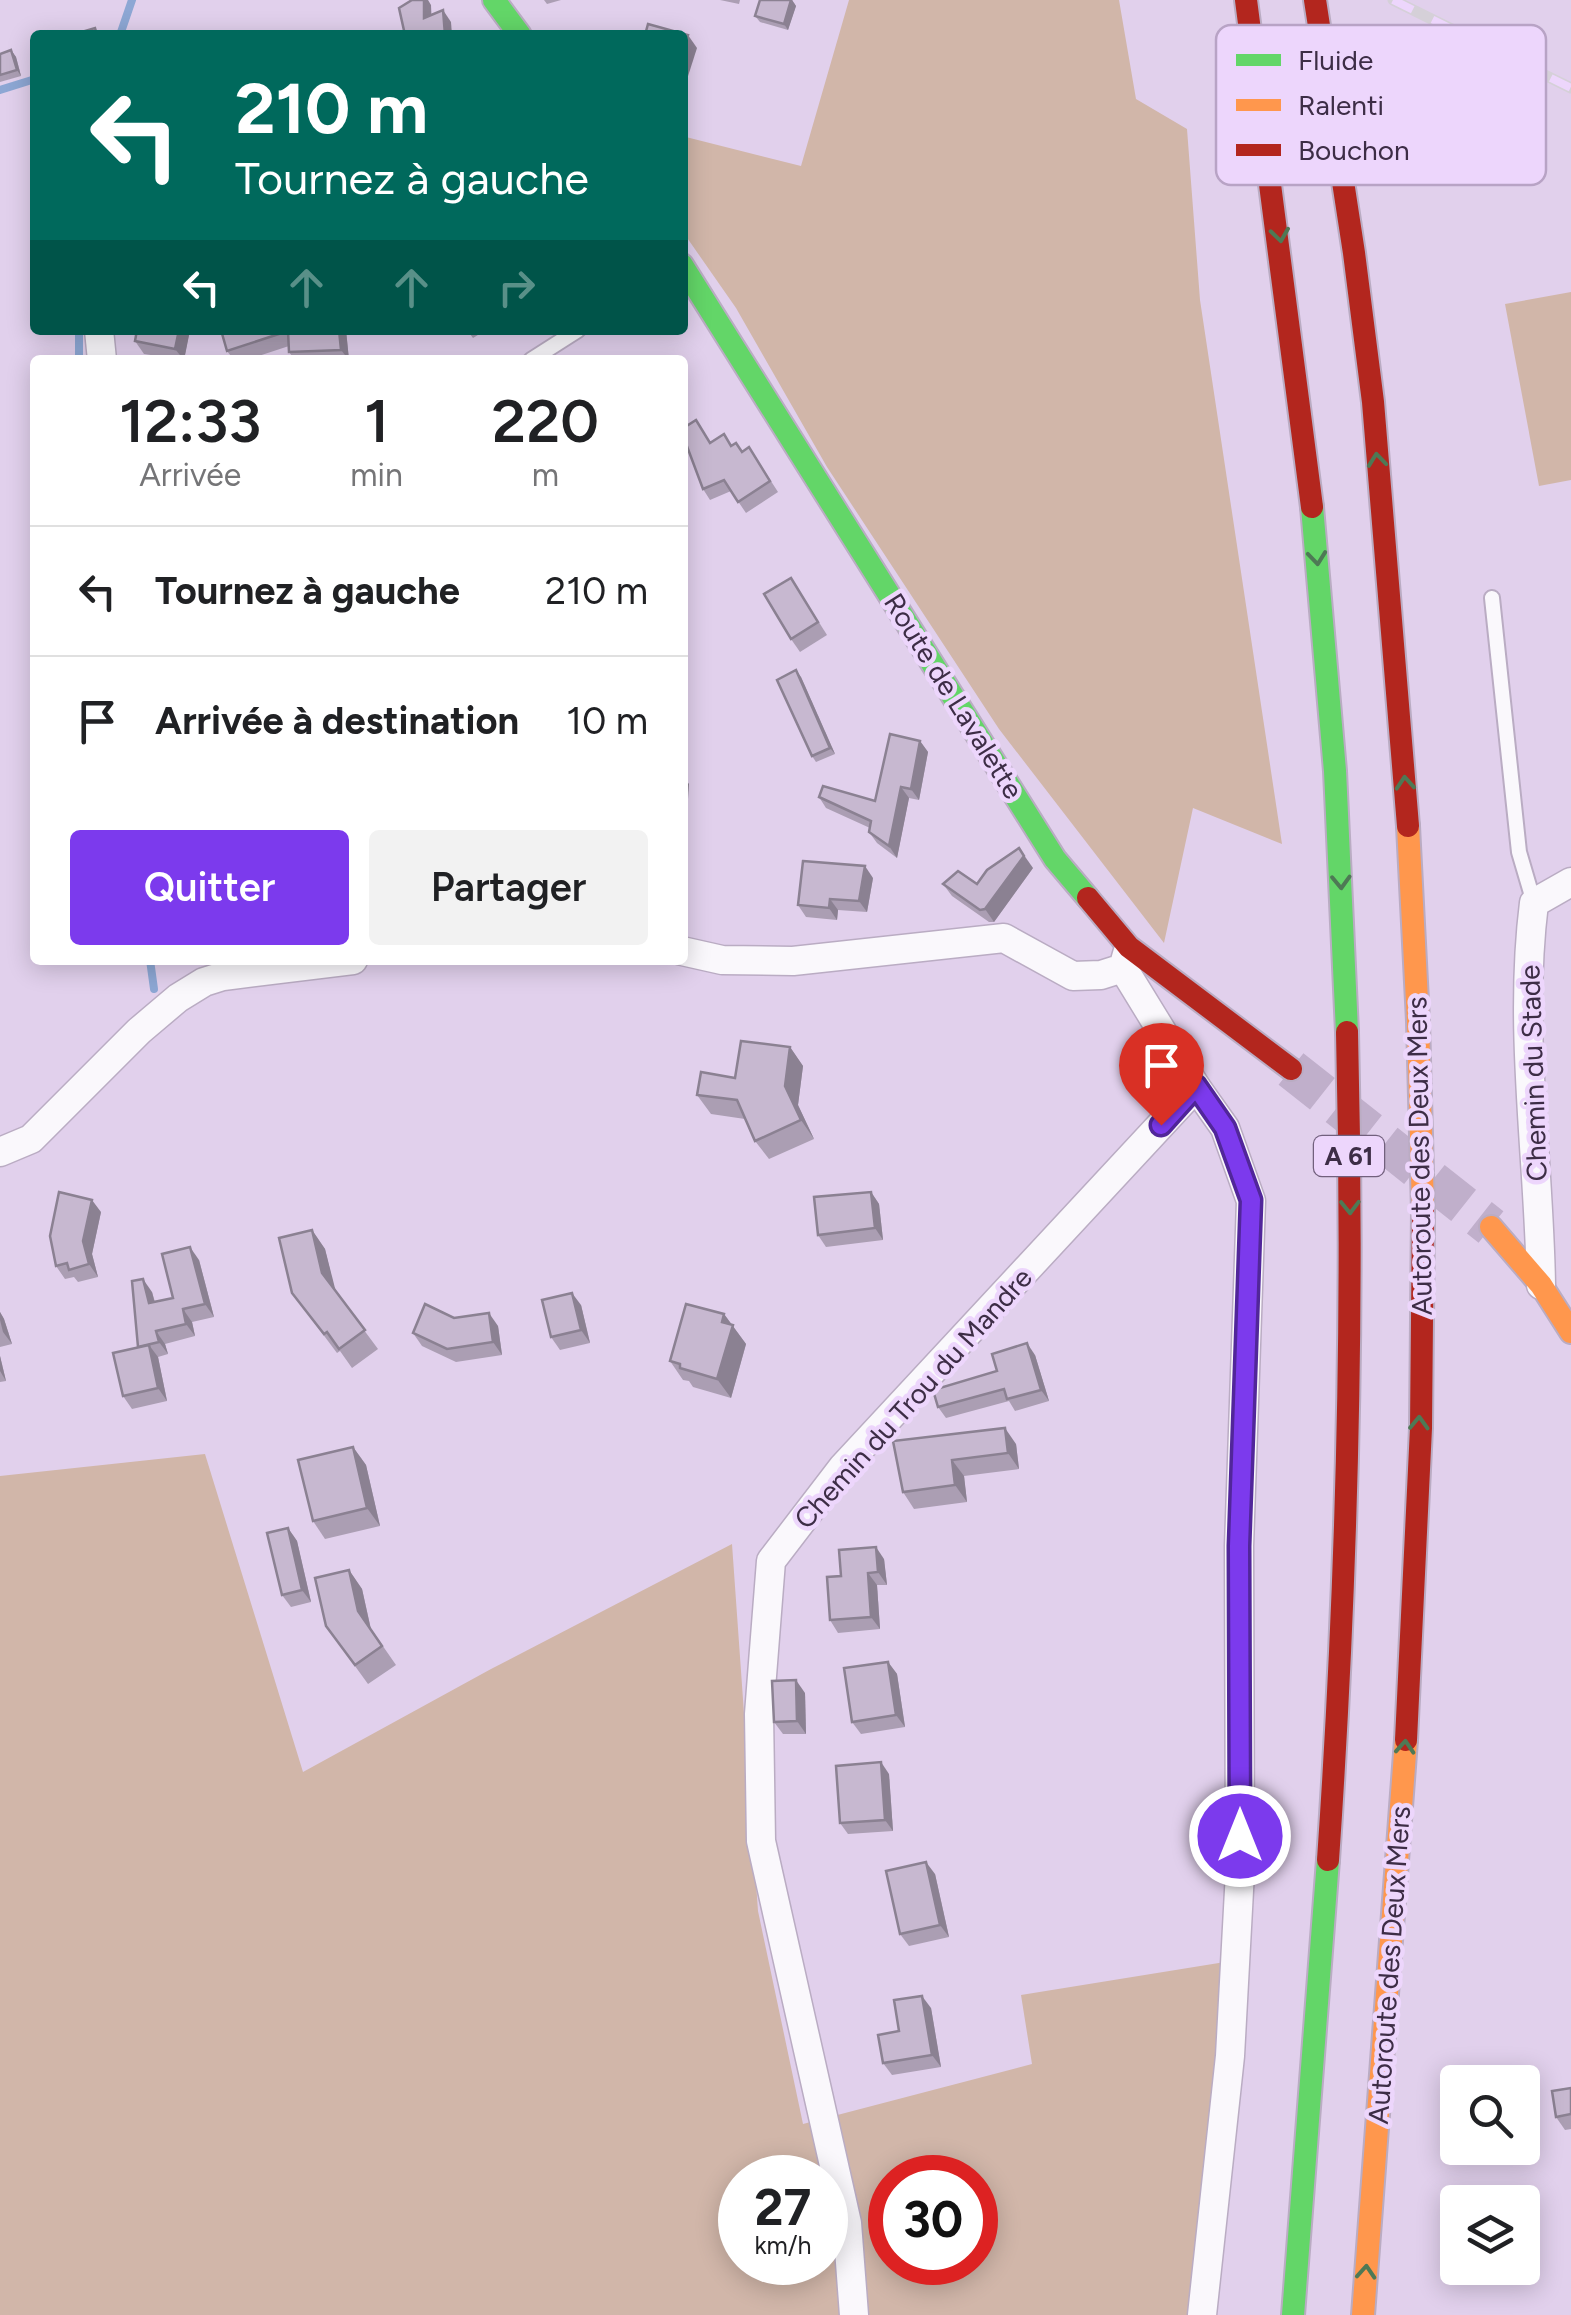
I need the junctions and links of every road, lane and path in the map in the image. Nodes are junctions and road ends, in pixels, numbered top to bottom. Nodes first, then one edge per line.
1 (494, 0) edge
2 (1246, 0) edge
3 (1315, 0) edge
4 (1250, 25) edge
5 (1319, 25) edge
6 (516, 30) edge
7 (1273, 185) edge
8 (1343, 185) edge
9 (688, 275) edge
10 (570, 335) edge
11 (539, 355) edge
12 (1492, 598) dead end
13 (1571, 882) edge
14 (1534, 903) junction
15 (688, 952) edge
16 (1126, 957) junction
17 (274, 965) edge
18 (242, 967) edge
19 (1291, 1069) tunnel mouth
20 (1196, 1086) junction
21 (0, 1152) edge
22 (1492, 1227) tunnel mouth
23 (1541, 1285) junction
24 (1571, 1332) edge
25 (854, 2315) edge
26 (1202, 2315) edge
27 (1293, 2315) edge
28 (1362, 2315) edge

1 - 6 main road
2 -> 4 main road, A 61
5 -> 3 main road, Autoroute des Deux Mers / A 61
7 -> 27 main road, A 61
28 -> 8 main road, Autoroute des Deux Mers / A 61
9 - 16 main road, Route de Lavalette
10 - 11 lane
12 - 14 lane
13 - 14 street
14 - 23 street, Chemin du Stade
15 - 16 street
16 - 19 main road, Route de Lavalette
16 - 20 street
17 - 18 street
18 - 21 street
20 - 25 street, Chemin du Trou du Mandre
20 - 26 street
22 - 23 main road
23 - 24 main road

